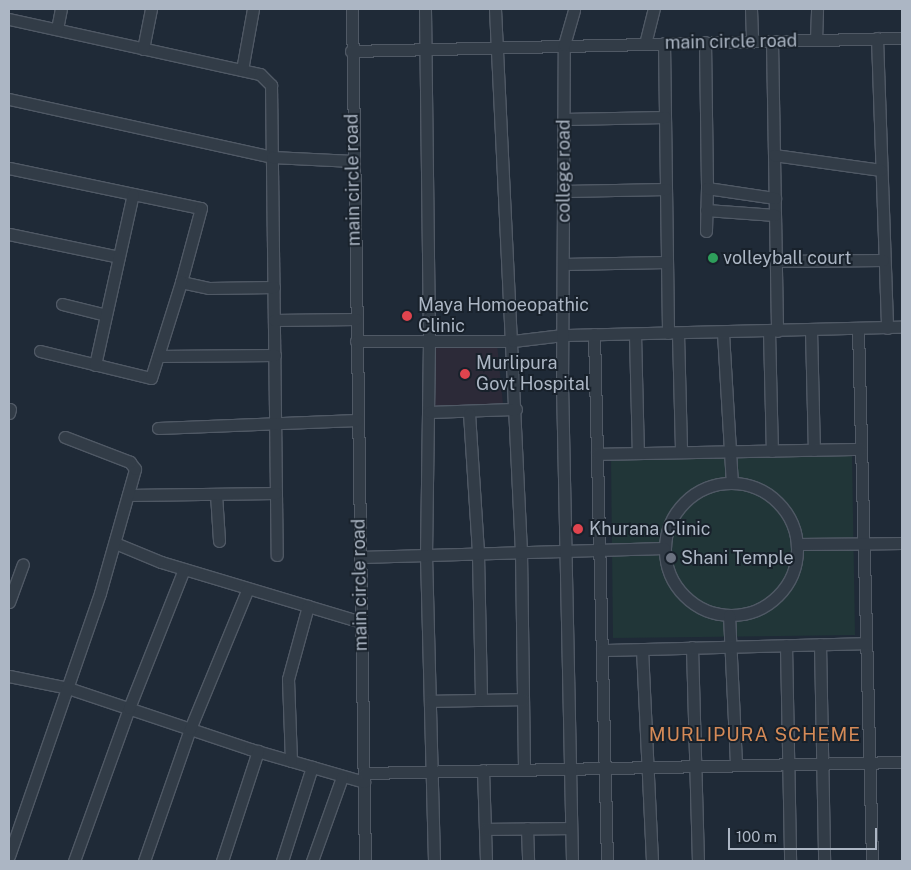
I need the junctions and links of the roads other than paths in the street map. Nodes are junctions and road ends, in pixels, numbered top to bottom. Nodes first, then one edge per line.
1 (61, 9) edge
2 (151, 9) edge
3 (253, 9) edge
4 (352, 9) edge
5 (425, 9) edge
6 (495, 9) edge
7 (574, 9) edge
8 (654, 9) edge
9 (751, 9) edge
10 (817, 9) edge
11 (9, 18) edge
12 (57, 28) junction
13 (877, 38) junction
14 (902, 38) edge
15 (816, 40) junction
16 (752, 41) junction
17 (772, 41) junction
18 (705, 42) junction
19 (664, 43) junction
20 (645, 44) junction
21 (564, 46) junction
22 (495, 47) junction
23 (143, 49) junction
24 (424, 49) junction
25 (351, 51) junction
26 (242, 70) junction
27 (9, 99) edge
28 (665, 117) junction
29 (564, 119) junction
30 (774, 155) junction
31 (272, 157) junction
32 (353, 162) junction
33 (9, 168) edge
34 (882, 170) junction
35 (707, 188) junction
36 (666, 189) junction
37 (564, 192) junction
38 (133, 194) junction
39 (775, 198) junction
40 (706, 210) junction
41 (775, 214) junction
42 (706, 231) dead end
43 (9, 234) edge
44 (119, 257) junction
45 (883, 260) junction
46 (776, 261) junction
47 (667, 262) junction
48 (563, 264) junction
49 (181, 282) junction
50 (274, 287) junction
51 (62, 304) dead end
52 (106, 315) junction
53 (356, 319) junction
54 (274, 320) junction
55 (902, 327) edge
56 (887, 328) junction
57 (858, 329) junction
58 (811, 330) junction
59 (773, 331) junction
60 (723, 333) junction
61 (594, 334) junction
62 (635, 334) junction
63 (673, 334) junction
64 (563, 335) junction
65 (513, 340) junction
66 (356, 341) junction
67 (429, 341) junction
68 (40, 351) dead end
69 (275, 355) junction
70 (158, 356) junction
71 (95, 365) junction
72 (516, 410) junction
73 (429, 412) junction
74 (469, 413) junction
75 (357, 420) junction
76 (276, 423) junction
77 (158, 428) dead end
78 (65, 437) dead end
79 (861, 449) junction
80 (814, 450) junction
81 (772, 451) junction
82 (681, 452) junction
83 (730, 452) junction
84 (638, 453) junction
85 (597, 454) junction
86 (732, 483) junction
87 (276, 493) junction
88 (216, 494) junction
89 (128, 495) junction
90 (219, 541) dead end
91 (115, 543) junction
92 (902, 543) edge
93 (797, 544) junction
94 (864, 544) junction
95 (664, 548) junction
96 (599, 550) junction
97 (564, 551) junction
98 (521, 552) junction
99 (478, 554) junction
100 (277, 555) dead end
101 (426, 555) junction
102 (360, 557) junction
103 (23, 564) dead end
104 (184, 569) junction
105 (248, 588) junction
106 (9, 602) edge
107 (308, 606) junction
108 (729, 615) junction
109 (361, 622) junction
110 (866, 643) junction
111 (820, 644) junction
112 (786, 645) junction
113 (730, 646) junction
114 (692, 647) junction
115 (642, 649) junction
116 (602, 650) junction
117 (9, 676) edge
118 (68, 688) junction
119 (523, 699) junction
120 (481, 700) junction
121 (430, 701) junction
122 (129, 708) junction
123 (190, 729) junction
124 (258, 751) junction
125 (290, 761) junction
126 (869, 762) junction
127 (902, 762) edge
128 (821, 763) junction
129 (788, 764) junction
130 (736, 765) junction
131 (695, 766) junction
132 (648, 767) junction
133 (312, 768) junction
134 (570, 768) junction
135 (604, 768) junction
136 (524, 769) junction
137 (483, 770) junction
138 (432, 771) junction
139 (342, 776) junction
140 (364, 777) junction
141 (528, 828) junction
142 (571, 828) junction
143 (485, 829) junction
144 (9, 856) edge
145 (74, 861) edge
146 (144, 861) edge
147 (222, 861) edge
148 (282, 861) edge
149 (312, 861) edge
150 (365, 861) edge
151 (434, 861) edge
152 (486, 861) edge
153 (528, 861) edge
154 (572, 861) edge
155 (607, 861) edge
156 (652, 861) edge
157 (698, 861) edge
158 (790, 861) edge
159 (824, 861) edge
160 (872, 861) edge

1 - 12 street
2 - 23 street
3 - 26 street
4 - 25 street
5 - 24 street
6 - 22 street
7 - 21 street, college road
8 - 20 street
9 - 16 street
10 - 15 street
11 - 12 street
12 - 23 street
13 - 14 street, main circle road
13 - 15 street, main circle road
13 - 34 street
15 - 17 street, main circle road
16 - 17 street, main circle road
16 - 18 street, main circle road
17 - 30 street
18 - 19 street, main circle road
18 - 35 street
19 - 20 street, main circle road
19 - 28 street
20 - 21 street, main circle road
21 - 22 street, main circle road
21 - 29 street, college road
22 - 24 street, main circle road
22 - 65 street
23 - 26 street
24 - 25 street, main circle road
24 - 67 street
25 - 32 street, main circle road
26 - 31 street
27 - 31 street
28 - 29 street
28 - 36 street
29 - 37 street, college road
30 - 34 street
30 - 39 street
31 - 32 street
31 - 50 street
32 - 53 street, main circle road
33 - 38 street
34 - 45 street
35 - 39 street
35 - 40 street
36 - 37 street
36 - 47 street
37 - 48 street, college road
38 - 44 street
38 - 49 street
39 - 41 street
40 - 41 street
40 - 42 street
41 - 46 street
43 - 44 street
44 - 52 street
45 - 46 street
45 - 56 street
46 - 59 street
47 - 48 street
47 - 63 street
48 - 64 street, college road
49 - 50 street
49 - 70 street
50 - 54 street
51 - 52 street
52 - 71 street
53 - 54 street
53 - 66 street, main circle road
54 - 69 street
55 - 56 street
56 - 57 street
57 - 58 street
57 - 79 street
58 - 59 street
58 - 80 street
59 - 60 street
59 - 81 street
60 - 63 street
60 - 83 street
61 - 62 street
61 - 64 street
61 - 85 street
62 - 63 street
62 - 84 street
63 - 82 street
64 - 65 street
64 - 97 street, college road
65 - 67 street
65 - 72 street
66 - 67 street
66 - 75 street, main circle road
67 - 73 street
68 - 71 street
69 - 70 street
69 - 76 street
70 - 71 street
72 - 74 street
72 - 98 street
73 - 74 street
73 - 101 street
74 - 99 street
75 - 76 street
75 - 102 street, main circle road
76 - 77 street
76 - 87 street
78 - 89 street
79 - 80 street
79 - 94 street
80 - 81 street
81 - 83 street
82 - 83 street
82 - 84 street
83 - 86 street
84 - 85 street
85 - 96 street
86 - 93 street
86 - 95 street
87 - 88 street
87 - 100 street
88 - 89 street
88 - 90 street
89 - 91 street
91 - 104 street
91 - 118 street
92 - 94 street
93 - 94 street
93 - 108 street
94 - 110 street
95 - 96 street
95 - 108 street
96 - 97 street
96 - 116 street
97 - 98 street
97 - 134 street, college road
98 - 99 street
98 - 119 street
99 - 101 street
99 - 120 street
101 - 102 street
101 - 121 street
102 - 109 street, main circle road
103 - 106 street
104 - 105 street
104 - 122 street
105 - 107 street
105 - 123 street
107 - 109 street
107 - 125 street
108 - 113 street
109 - 140 street, main circle road
110 - 111 street
110 - 126 street
111 - 112 street
111 - 128 street
112 - 113 street
112 - 129 street
113 - 114 street
113 - 130 street
114 - 115 street
114 - 131 street
115 - 116 street
115 - 132 street
116 - 135 street
117 - 118 street
118 - 122 street
118 - 144 street
119 - 120 street
119 - 136 street
120 - 121 street
121 - 138 street
122 - 123 street
122 - 145 street
123 - 124 street
123 - 146 street
124 - 125 street
124 - 147 street
125 - 133 street
126 - 127 street
126 - 128 street
126 - 160 street
128 - 129 street
128 - 159 street
129 - 130 street
129 - 158 street
130 - 131 street
131 - 132 street
131 - 157 street
132 - 135 street
132 - 156 street
133 - 139 street
133 - 148 street
134 - 135 street
134 - 136 street
134 - 142 street, college road
135 - 155 street
136 - 137 street
137 - 138 street
137 - 143 street
138 - 140 street
138 - 151 street
139 - 140 street
139 - 149 street
140 - 150 street, main circle road
141 - 142 street
141 - 143 street
141 - 153 street
142 - 154 street, college road
143 - 152 street

